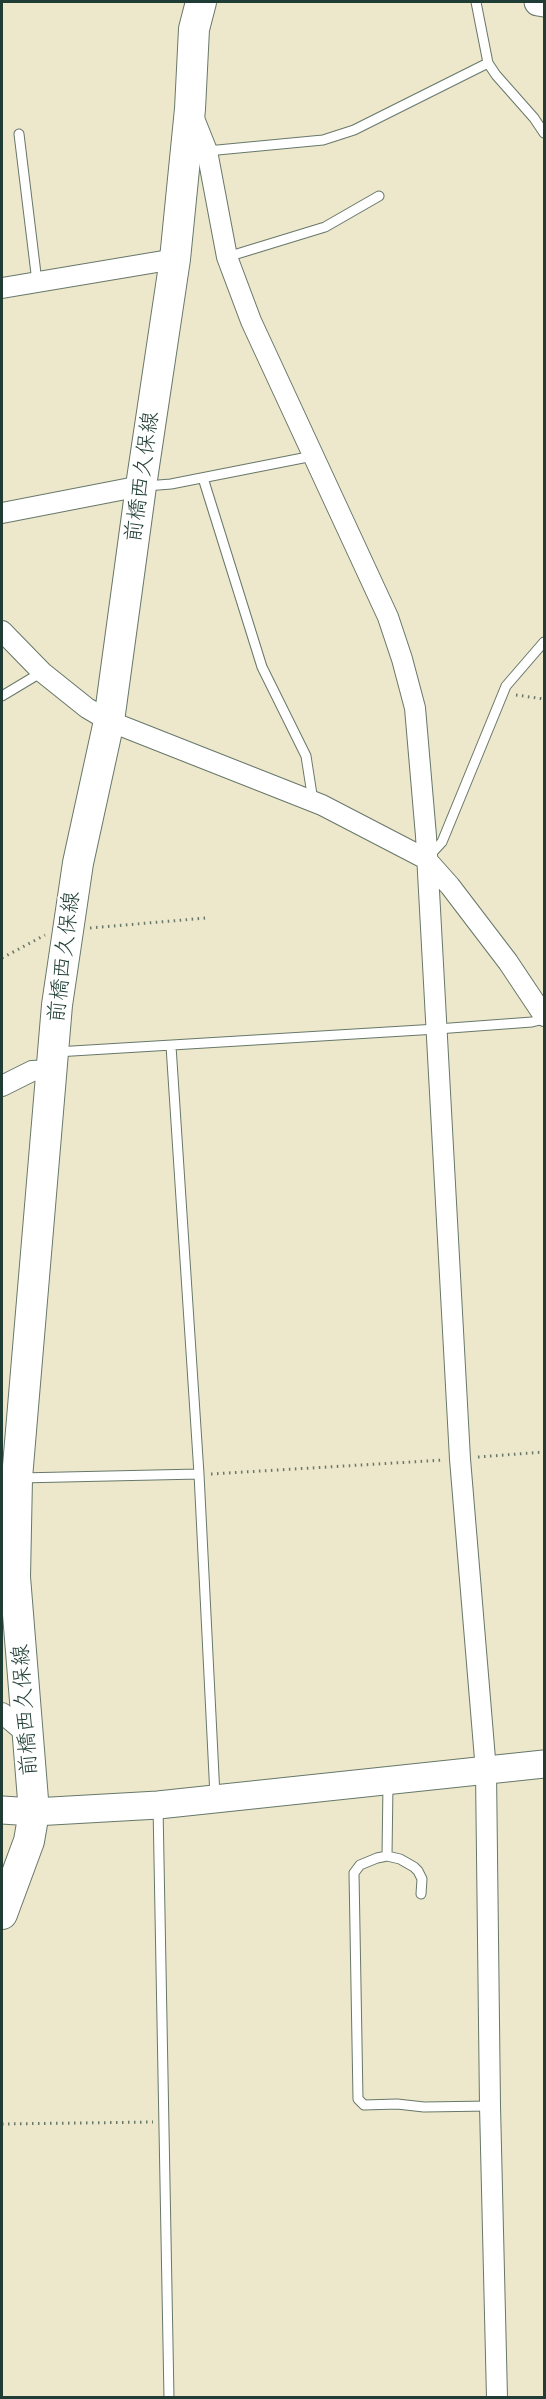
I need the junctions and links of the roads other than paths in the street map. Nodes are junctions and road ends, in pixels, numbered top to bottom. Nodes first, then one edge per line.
1 (201, 2) edge
2 (476, 2) edge
3 (538, 2) edge
4 (544, 3) edge
5 (488, 63) junction
6 (190, 109) junction
7 (544, 133) edge
8 (19, 134) dead end
9 (207, 151) junction
10 (378, 196) dead end
11 (227, 257) junction
12 (175, 259) junction
13 (37, 282) junction
14 (2, 288) edge
15 (313, 456) junction
16 (203, 478) junction
17 (141, 486) junction
18 (2, 513) edge
19 (2, 631) edge
20 (544, 642) edge
21 (42, 672) junction
22 (2, 696) edge
23 (109, 721) junction
24 (313, 802) junction
25 (426, 859) junction
26 (544, 1018) edge
27 (437, 1029) junction
28 (171, 1046) junction
29 (54, 1061) junction
30 (2, 1086) edge
31 (199, 1474) junction
32 (17, 1479) junction
33 (2, 1713) edge
34 (27, 1734) junction
35 (544, 1764) edge
36 (486, 1771) junction
37 (388, 1781) junction
38 (216, 1800) junction
39 (158, 1805) junction
40 (2, 1810) edge
41 (34, 1812) junction
42 (387, 1856) junction
43 (421, 1894) dead end
44 (2, 1914) edge
45 (490, 2106) junction
46 (169, 2397) edge
47 (497, 2397) edge

1 - 6 main road, 前橋西久保線
2 - 5 lane
3 - 4 street
5 - 7 lane
5 - 9 lane
6 - 9 street
6 - 12 main road, 前橋西久保線
8 - 13 lane
9 - 11 street
10 - 11 lane
11 - 15 street
12 - 13 street
12 - 17 main road, 前橋西久保線
13 - 14 street
15 - 16 lane
15 - 25 street
16 - 17 lane
16 - 24 lane
17 - 18 street
17 - 23 main road, 前橋西久保線
19 - 21 street
20 - 25 lane
21 - 22 lane
21 - 23 street
23 - 24 street
23 - 29 main road, 前橋西久保線
24 - 25 street
25 - 26 street
25 - 27 street
26 - 27 lane
27 - 28 lane
27 - 36 street
28 - 29 lane
28 - 31 lane
29 - 30 street
29 - 32 main road, 前橋西久保線
31 - 32 lane
31 - 38 lane
32 - 34 main road, 前橋西久保線
33 - 34 street
34 - 41 main road, 前橋西久保線
35 - 36 street
36 - 37 street
36 - 45 street
37 - 38 street
37 - 42 lane
38 - 39 street
39 - 41 street
39 - 46 lane
40 - 41 street
41 - 44 main road, 前橋西久保線
42 - 43 lane
42 - 45 lane
45 - 47 street

